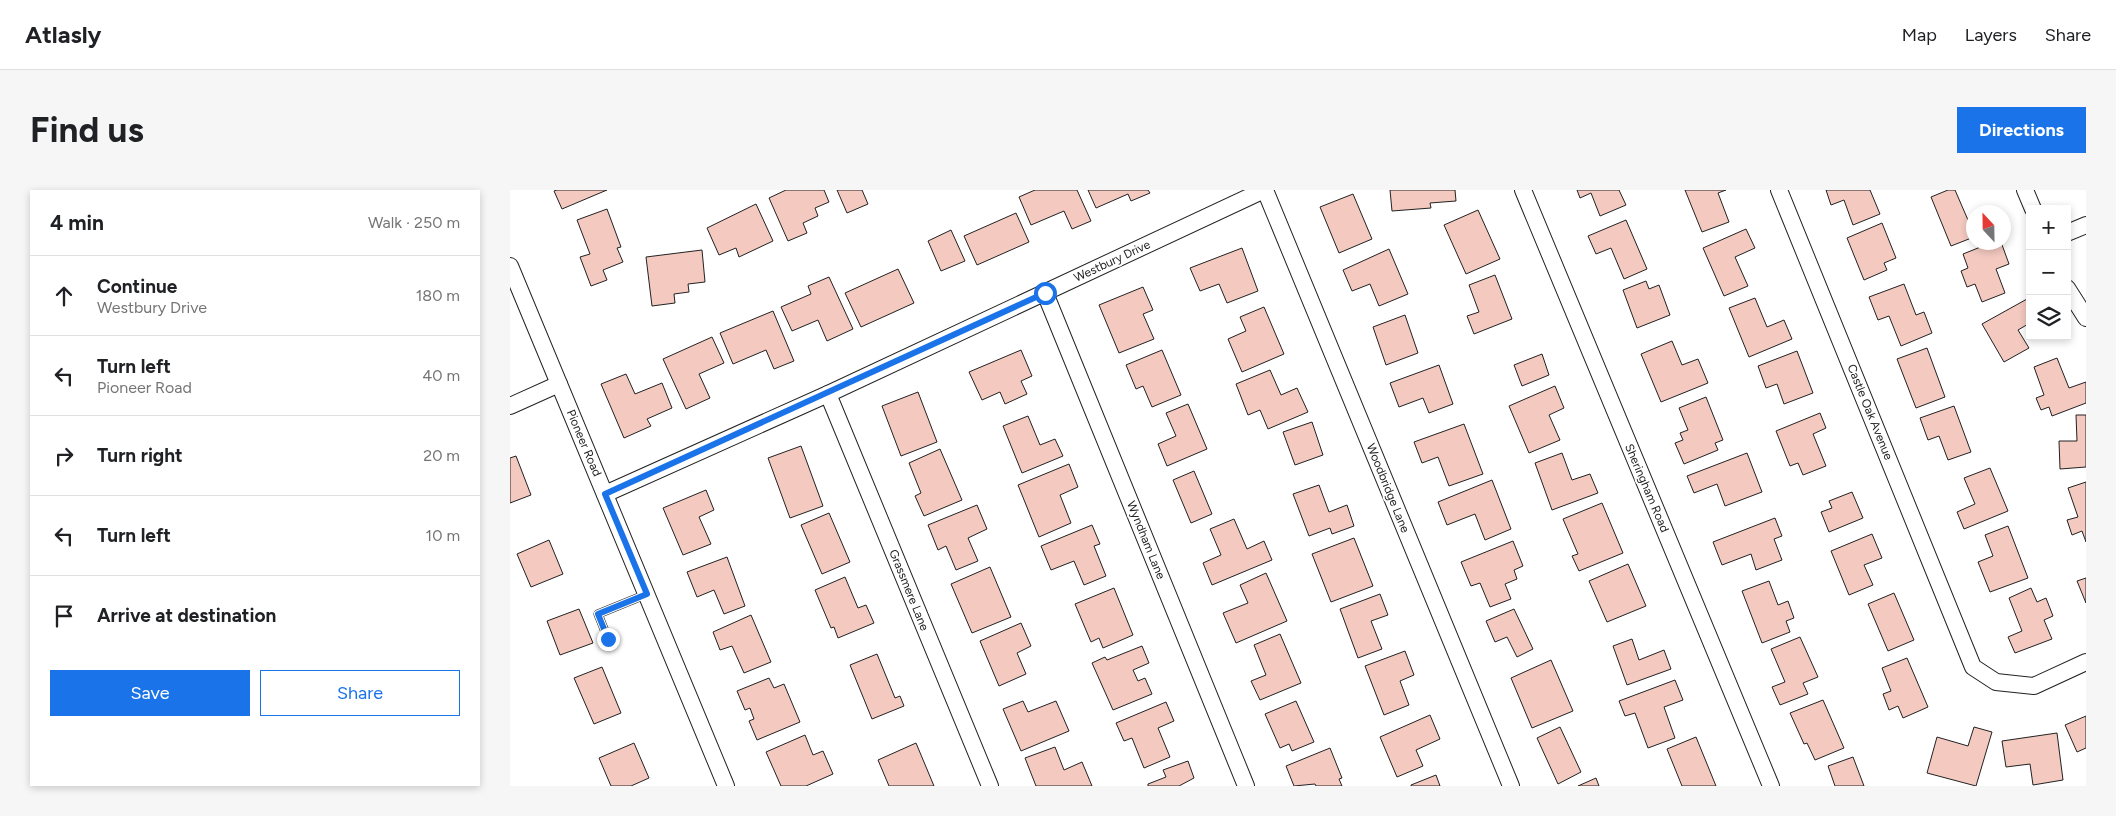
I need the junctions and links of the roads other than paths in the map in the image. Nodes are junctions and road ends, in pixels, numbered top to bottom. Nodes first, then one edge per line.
1 (1264, 190) edge
2 (1523, 190) edge
3 (1779, 190) edge
4 (2025, 190) edge
5 (2031, 205) edge
6 (2086, 225) edge
7 (2071, 231) edge
8 (510, 266) edge
9 (1045, 293) junction
10 (2071, 294) edge
11 (2086, 318) edge
12 (559, 384) junction
13 (828, 394) junction
14 (510, 406) edge
15 (605, 494) junction
16 (647, 594) junction
17 (608, 639) dead end
18 (2086, 662) edge
19 (726, 786) edge
20 (990, 786) edge
21 (1246, 786) edge
22 (1511, 786) edge
23 (1771, 786) edge

1 - 9 street, Westbury Drive
1 - 22 street, Woodbridge Lane
2 - 23 street, Sheringham Road
3 - 18 street, Castle Oak Avenue
4 - 5 street
6 - 7 street
8 - 12 street, Pioneer Road
9 - 13 street, Westbury Drive
9 - 21 street, Wyndham Lane
10 - 11 street
12 - 14 street
12 - 15 street, Pioneer Road
13 - 15 street, Westbury Drive
13 - 20 street, Grassmere Lane
15 - 16 street, Pioneer Road
16 - 17 lane
16 - 19 street, Pioneer Road

